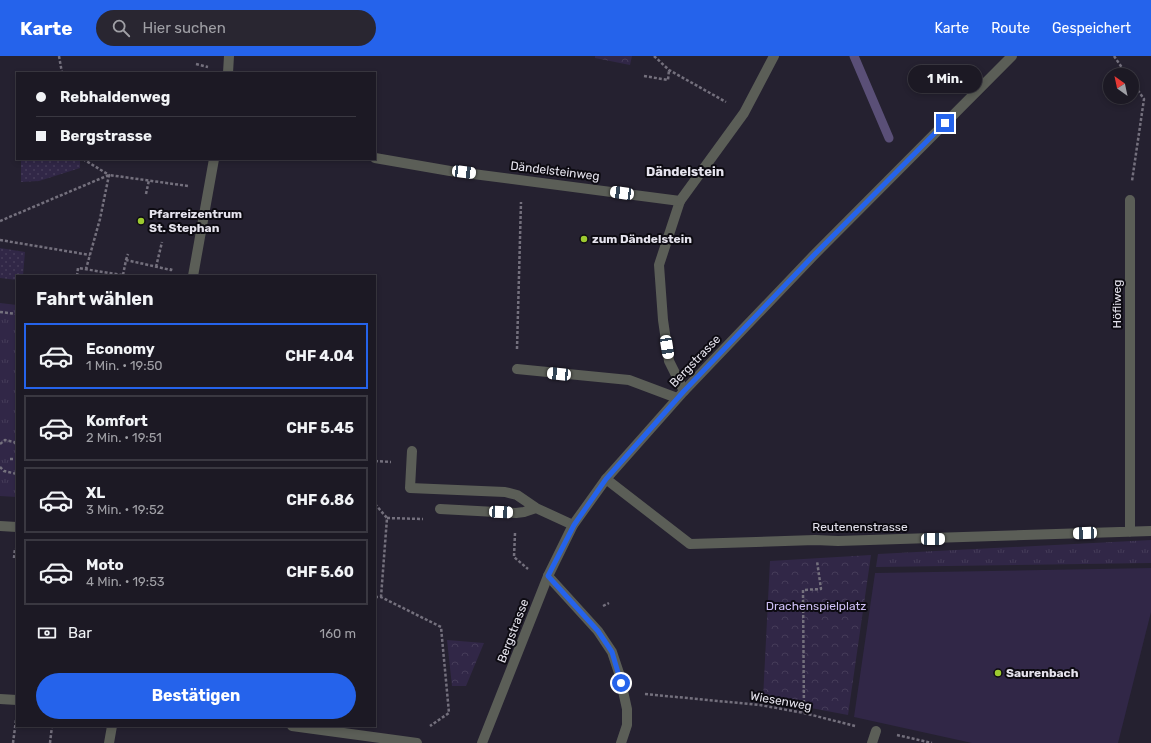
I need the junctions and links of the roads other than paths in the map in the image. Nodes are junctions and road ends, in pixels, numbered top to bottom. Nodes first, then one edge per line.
1 (228, 56) edge
2 (774, 56) edge
3 (1012, 56) edge
4 (228, 72) edge
5 (376, 158) edge
6 (214, 160) edge
7 (1130, 200) road end
8 (680, 201) junction
9 (193, 275) edge
10 (517, 369) road end
11 (680, 395) junction
12 (412, 451) dead end
13 (606, 479) junction
14 (536, 508) junction
15 (440, 509) dead end
16 (574, 525) junction
17 (0, 526) edge
18 (16, 527) edge
19 (1151, 531) edge
20 (1130, 532) junction
21 (548, 576) junction
22 (0, 699) edge
23 (16, 700) edge
24 (112, 727) edge
25 (299, 727) edge
26 (876, 731) road end
27 (109, 743) edge
28 (417, 743) edge
29 (482, 743) edge
30 (622, 743) edge
31 (872, 743) edge

1 - 4 street
2 - 8 street
3 - 11 street, Bergstrasse
5 - 8 street, Dändelsteinweg
6 - 9 street
7 - 20 street, Höfliweg
8 - 11 street
10 - 11 street
11 - 13 street, Bergstrasse
12 - 14 street
13 - 16 street, Bergstrasse
13 - 20 street, Reutenenstrasse
14 - 15 street
14 - 16 street
16 - 21 street, Bergstrasse
17 - 18 street
19 - 20 street, Reutenenstrasse
21 - 29 street, Bergstrasse
21 - 30 street
22 - 23 street
24 - 27 street
25 - 28 street
26 - 31 street

